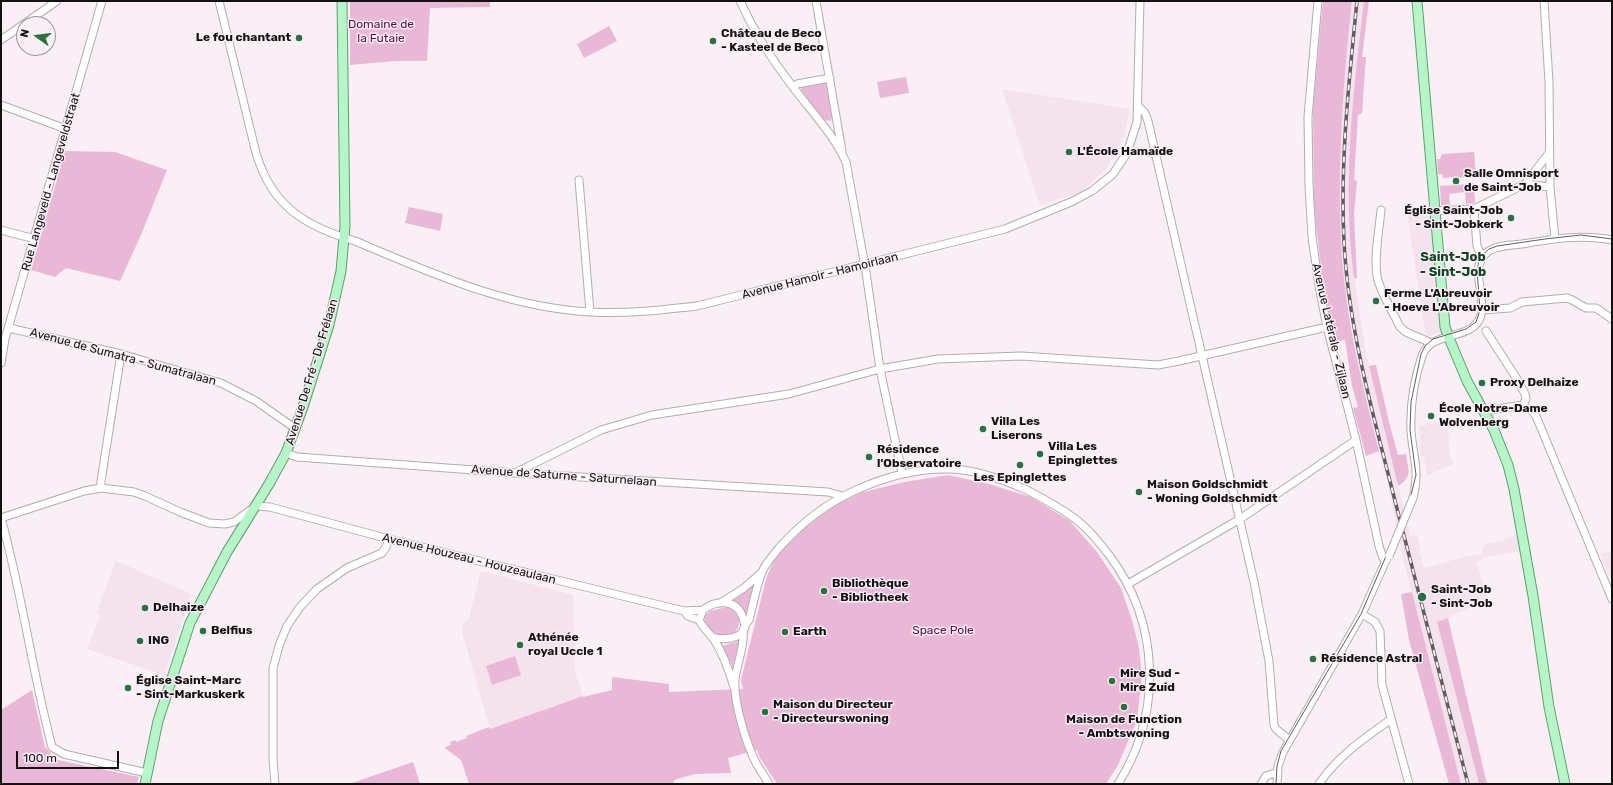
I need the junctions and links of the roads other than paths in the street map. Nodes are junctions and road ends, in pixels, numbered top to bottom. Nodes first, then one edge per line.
1 (57, 1) edge
2 (102, 1) edge
3 (219, 1) edge
4 (342, 1) edge
5 (740, 1) edge
6 (816, 1) edge
7 (1140, 1) edge
8 (1318, 1) edge
9 (1416, 1) edge
10 (1544, 1) edge
11 (35, 16) edge
12 (16, 30) edge
13 (1, 40) edge
14 (830, 78) junction
15 (793, 87) junction
16 (1, 105) edge
17 (1139, 107) junction
18 (821, 123) junction
19 (835, 126) junction
20 (66, 129) junction
21 (842, 153) junction
22 (1549, 153) junction
23 (579, 180) dead end
24 (1525, 184) junction
25 (1550, 187) junction
26 (1474, 208) junction
27 (1381, 210) dead end
28 (1435, 211) junction
29 (1, 230) edge
30 (344, 238) junction
31 (35, 239) junction
32 (1555, 239) junction
33 (1612, 240) edge
34 (1482, 257) junction
35 (864, 264) junction
36 (1482, 310) junction
37 (590, 312) junction
38 (1612, 319) edge
39 (1327, 327) junction
40 (9, 328) junction
41 (1486, 331) dead end
42 (1448, 337) junction
43 (1430, 344) junction
44 (121, 354) junction
45 (1202, 356) junction
46 (1, 363) edge
47 (880, 369) junction
48 (1523, 405) junction
49 (1484, 411) junction
50 (296, 429) junction
51 (1356, 440) junction
52 (286, 453) junction
53 (515, 473) junction
54 (902, 473) junction
55 (101, 488) junction
56 (842, 496) junction
57 (256, 506) junction
58 (1, 518) edge
59 (1240, 518) junction
60 (389, 539) junction
61 (1387, 558) junction
62 (762, 572) junction
63 (1128, 584) junction
64 (1612, 599) edge
65 (722, 602) junction
66 (702, 610) junction
67 (684, 611) junction
68 (1362, 614) junction
69 (699, 620) junction
70 (744, 628) junction
71 (712, 637) junction
72 (734, 687) junction
73 (1390, 720) junction
74 (1289, 740) junction
75 (1278, 772) junction
76 (147, 773) junction
77 (145, 784) edge
78 (275, 784) edge
79 (769, 784) edge
80 (1118, 784) edge
81 (1261, 784) edge
82 (1277, 784) edge
83 (1319, 784) edge
84 (1408, 784) edge
85 (1565, 784) edge

1 - 11 street
2 - 20 street, Rue Langeveld - Langeveldstraat
3 - 30 street, Avenue Hamoir - Hamoirlaan
4 - 30 main road, Avenue De Fré - De Frélaan
5 - 15 street
6 - 14 street
7 - 17 street, Avenue Hamoir - Hamoirlaan
8 - 39 street, Avenue Latérale - Zijlaan
9 - 28 main road
10 - 22 street
12 - 13 street
14 - 15 street
14 - 19 street
15 - 18 street
16 - 20 street
17 - 35 street, Avenue Hamoir - Hamoirlaan
17 - 45 street
18 - 19 street
18 - 21 street
19 - 21 street
20 - 31 street, Rue Langeveld - Langeveldstraat
21 - 35 street
22 - 24 street
22 - 25 street
23 - 37 street
24 - 25 street
24 - 26 street
25 - 32 street
26 - 28 street
26 - 34 street
27 - 43 street
28 - 42 main road
29 - 31 street
30 - 37 street, Avenue Hamoir - Hamoirlaan
30 - 50 main road, Avenue De Fré - De Frélaan
31 - 40 street, Rue Langeveld - Langeveldstraat
32 - 33 street
32 - 34 street
34 - 36 street
35 - 37 street, Avenue Hamoir - Hamoirlaan
35 - 47 street
36 - 38 street
36 - 42 street
39 - 45 street
39 - 51 street, Avenue Latérale - Zijlaan
40 - 44 street, Avenue de Sumatra - Sumatralaan
40 - 46 street, Rue Langeveld - Langeveldstraat
41 - 48 street
42 - 43 street
42 - 49 main road
43 - 61 street, bridge
44 - 50 street, Avenue de Sumatra - Sumatralaan
44 - 55 street
45 - 47 street
45 - 59 street
47 - 53 street
47 - 54 street
48 - 49 street
48 - 64 street
49 - 85 main road
50 - 52 main road, Avenue De Fré - De Frélaan
51 - 59 street
51 - 61 street, Avenue Latérale - Zijlaan
52 - 53 street, Avenue de Saturne - Saturnelaan
52 - 57 main road, Avenue De Fré - De Frélaan
53 - 56 street, Avenue de Saturne - Saturnelaan
54 - 56 street
54 - 63 street
55 - 57 street
55 - 58 street
56 - 62 street
57 - 60 street, Avenue Houzeau - Houzeaulaan
57 - 76 main road, Avenue De Fré - De Frélaan
58 - 76 street
59 - 63 street
59 - 74 street
60 - 67 street, Avenue Houzeau - Houzeaulaan
60 - 78 street
61 - 68 street
62 - 65 street
62 - 70 street
63 - 80 street
65 - 66 street
65 - 70 street
66 - 67 street, Avenue Houzeau - Houzeaulaan
66 - 69 street
67 - 69 street, Avenue Houzeau - Houzeaulaan
68 - 73 street
68 - 74 street
69 - 71 street
70 - 71 street
70 - 72 street
71 - 72 street
72 - 79 street
73 - 83 street
73 - 84 street
74 - 75 street
75 - 81 street
75 - 82 street
76 - 77 main road, Avenue De Fré - De Frélaan

